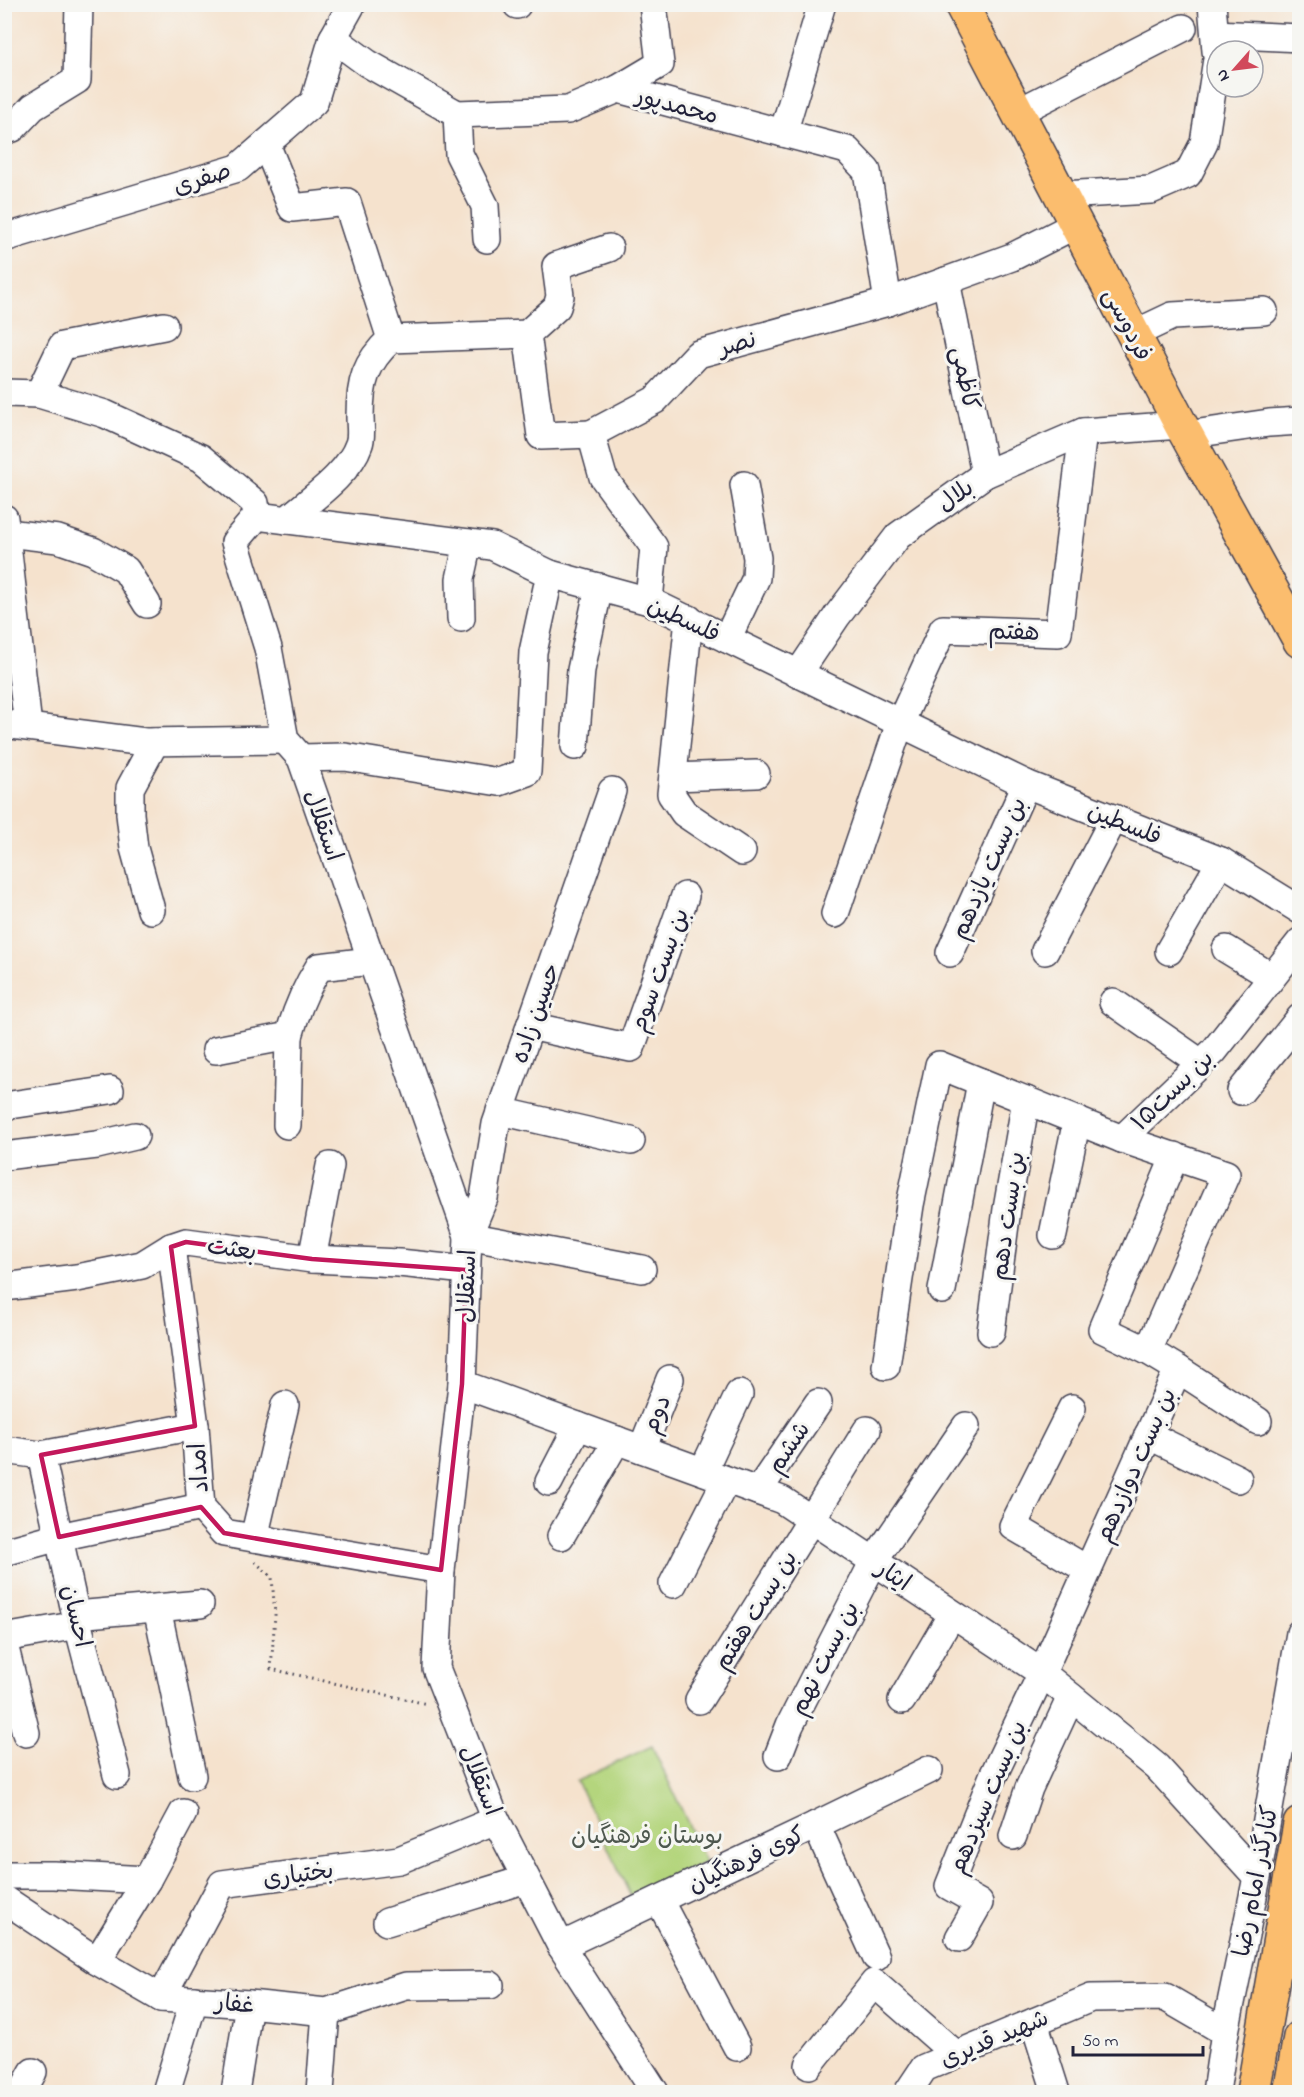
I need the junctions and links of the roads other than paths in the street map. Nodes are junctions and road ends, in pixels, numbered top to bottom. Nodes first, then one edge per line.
1 (79, 4) edge
2 (352, 4) edge
3 (653, 4) edge
4 (822, 4) edge
5 (961, 4) edge
6 (1212, 4) edge
7 (1184, 28) dead end
8 (333, 38) junction
9 (1299, 38) edge
10 (1215, 39) edge
11 (1265, 43) edge
12 (618, 88) junction
13 (1210, 99) edge
14 (1018, 112) junction
15 (457, 114) junction
16 (4, 131) edge
17 (783, 133) junction
18 (266, 144) junction
19 (1069, 210) junction
20 (4, 238) edge
21 (487, 238) dead end
22 (609, 248) dead end
23 (946, 281) junction
24 (888, 302) junction
25 (1264, 310) dead end
26 (164, 326) dead end
27 (527, 334) junction
28 (1134, 334) junction
29 (391, 339) junction
30 (4, 393) edge
31 (39, 394) junction
32 (1299, 421) edge
33 (1184, 430) junction
34 (1083, 432) junction
35 (591, 434) junction
36 (985, 474) junction
37 (744, 485) dead end
38 (257, 516) junction
39 (287, 520) junction
40 (5, 527) edge
41 (468, 543) junction
42 (550, 574) junction
43 (599, 587) junction
44 (649, 601) junction
45 (147, 604) dead end
46 (461, 618) dead end
47 (689, 620) junction
48 (727, 639) junction
49 (1299, 641) edge
50 (798, 674) junction
51 (900, 723) junction
52 (11, 727) edge
53 (155, 742) junction
54 (575, 746) dead end
55 (293, 749) junction
56 (756, 774) dead end
57 (673, 777) junction
58 (1026, 784) junction
59 (612, 791) dead end
60 (1114, 818) junction
61 (742, 852) dead end
62 (1221, 861) junction
63 (685, 896) dead end
64 (151, 910) dead end
65 (1299, 910) edge
66 (835, 914) dead end
67 (1299, 942) edge
68 (1226, 950) dead end
69 (1045, 951) dead end
70 (1169, 951) dead end
71 (950, 953) dead end
72 (371, 961) junction
73 (1272, 977) junction
74 (1113, 1002) dead end
75 (1299, 1018) edge
76 (530, 1026) junction
77 (289, 1036) junction
78 (216, 1050) dead end
79 (1201, 1063) junction
80 (981, 1082) junction
81 (110, 1090) dead end
82 (1241, 1091) dead end
83 (1026, 1100) junction
84 (4, 1106) edge
85 (500, 1111) junction
86 (1077, 1120) junction
87 (287, 1125) dead end
88 (135, 1136) dead end
89 (1122, 1139) junction
90 (631, 1141) dead end
91 (4, 1156) edge
92 (1175, 1156) junction
93 (330, 1166) dead end
94 (1053, 1235) dead end
95 (468, 1236) junction
96 (171, 1247) junction
97 (312, 1259) junction
98 (642, 1269) dead end
99 (466, 1270) junction
100 (4, 1287) edge
101 (942, 1290) dead end
102 (991, 1332) dead end
103 (1148, 1352) junction
104 (886, 1366) dead end
105 (1178, 1369) junction
106 (670, 1379) dead end
107 (462, 1384) junction
108 (739, 1394) dead end
109 (818, 1403) dead end
110 (285, 1405) dead end
111 (1072, 1408) dead end
112 (1258, 1421) dead end
113 (195, 1426) junction
114 (578, 1426) junction
115 (966, 1426) dead end
116 (867, 1430) dead end
117 (1148, 1435) junction
118 (630, 1444) junction
119 (4, 1450) edge
120 (41, 1455) junction
121 (714, 1475) junction
122 (1238, 1479) dead end
123 (549, 1482) dead end
124 (758, 1491) junction
125 (201, 1507) junction
126 (811, 1519) junction
127 (561, 1536) dead end
128 (59, 1537) junction
129 (254, 1538) junction
130 (4, 1552) edge
131 (874, 1561) junction
132 (441, 1570) junction
133 (1088, 1570) junction
134 (674, 1584) dead end
135 (200, 1604) dead end
136 (157, 1608) junction
137 (952, 1614) junction
138 (77, 1620) junction
139 (1299, 1633) edge
140 (4, 1638) edge
141 (4, 1644) edge
142 (1042, 1673) junction
143 (1071, 1697) junction
144 (699, 1700) dead end
145 (902, 1700) dead end
146 (26, 1733) dead end
147 (778, 1756) dead end
148 (929, 1770) dead end
149 (117, 1775) dead end
150 (192, 1776) dead end
151 (183, 1813) dead end
152 (496, 1820) junction
153 (1299, 1824) edge
154 (816, 1826) junction
155 (1013, 1836) dead end
156 (4, 1875) edge
157 (1257, 1877) junction
158 (526, 1879) junction
159 (147, 1880) junction
160 (4, 1899) edge
161 (659, 1900) junction
162 (387, 1922) dead end
163 (960, 1938) dead end
164 (561, 1946) junction
165 (876, 1957) dead end
166 (97, 1961) junction
167 (490, 1985) dead end
168 (161, 1998) junction
169 (194, 2000) junction
170 (249, 2004) junction
171 (326, 2012) junction
172 (1034, 2022) junction
173 (1225, 2032) junction
174 (1299, 2037) edge
175 (736, 2047) dead end
176 (956, 2054) junction
177 (809, 2065) dead end
178 (166, 2092) edge
179 (235, 2092) edge
180 (320, 2092) edge
181 (655, 2092) edge
182 (908, 2092) edge
183 (1056, 2092) edge
184 (1216, 2092) edge
185 (1253, 2092) edge
186 (1290, 2092) edge

1 - 16 street
2 - 8 street, صفری
3 - 12 street
4 - 17 street
5 - 14 main road, فردوسی
6 - 10 street
7 - 14 street
8 - 15 street
8 - 18 street, صفری
9 - 11 street
12 - 15 street, محمدپور
12 - 17 street, محمدپور
13 - 19 street
14 - 19 main road, فردوسی
15 - 21 street
17 - 24 street, محمدپور
18 - 20 street, صفری
18 - 29 street
19 - 23 street, نصر
19 - 28 main road, فردوسی
22 - 27 street
23 - 24 street, نصر
23 - 36 street, کاظمی
24 - 35 street, نصر
25 - 28 street
26 - 31 street
27 - 29 street
27 - 35 street
28 - 33 main road, فردوسی
29 - 39 street
30 - 31 street
31 - 38 street
32 - 33 street, بلال
33 - 34 street, بلال
33 - 49 main road, فردوسی
34 - 36 street, بلال
34 - 51 street, هفتم
35 - 44 street
36 - 50 street, بلال
37 - 48 street
38 - 39 street, فلسطین
38 - 55 street
39 - 41 street, فلسطین
40 - 45 street
40 - 52 street
41 - 42 street, فلسطین
41 - 46 street
42 - 43 street, فلسطین
42 - 55 street
43 - 44 street, فلسطین
43 - 54 street
44 - 47 street, فلسطین
47 - 48 street, فلسطین
47 - 57 street
48 - 50 street, فلسطین
50 - 51 street, فلسطین
51 - 58 street, فلسطین
51 - 66 street
52 - 53 street
53 - 55 street
53 - 64 street
55 - 72 street, استقلال
56 - 57 street
57 - 61 street
58 - 60 street, فلسطین
58 - 71 street, بن بست یازدهم
59 - 76 street, حسین زاده
60 - 62 street, فلسطین
60 - 69 street
62 - 65 street, فلسطین
62 - 70 street
63 - 76 street, بن بست سوم
67 - 73 street, بن بست۱۵
68 - 73 street
72 - 77 street
72 - 95 street, استقلال
73 - 79 street, بن بست۱۵
74 - 79 street
75 - 82 street
76 - 85 street, حسین زاده
77 - 78 street
77 - 87 street
79 - 89 street, بن بست۱۵
80 - 83 street, بن بست۱۵
80 - 101 street
80 - 104 street, بن بست۱۵
81 - 84 street
83 - 86 street, بن بست۱۵
83 - 102 street, بن بست دهم
85 - 90 street
85 - 95 street, حسین زاده
86 - 89 street, بن بست۱۵
86 - 94 street
88 - 91 street
89 - 92 street, بن بست دوازدهم
92 - 103 street
92 - 103 street, بن بست دوازدهم
93 - 97 street
95 - 98 street
95 - 99 street, استقلال
96 - 97 street, بعثت
96 - 100 street, بعثت
96 - 113 street, امداد
97 - 99 street, بعثت
99 - 107 street, استقلال
103 - 105 street, بن بست دوازدهم
105 - 112 street
105 - 117 street, بن بست دوازدهم
106 - 118 street, دوم
107 - 114 street, ایثار
107 - 132 street, استقلال
108 - 121 street
109 - 124 street, ششم
110 - 129 street
111 - 133 street
113 - 120 street
113 - 125 street, امداد
114 - 118 street, ایثار
114 - 123 street
115 - 131 street
116 - 126 street, بن بست هفتم
117 - 122 street
117 - 133 street, بن بست دوازدهم
118 - 121 street, ایثار
118 - 127 street
119 - 120 street
120 - 128 street, احسان
121 - 124 street, ایثار
121 - 134 street
124 - 126 street, ایثار
125 - 128 street
125 - 129 street, امداد
126 - 131 street, ایثار
126 - 144 street, بن بست هفتم
128 - 130 street
128 - 138 street, احسان
129 - 132 street
131 - 137 street, ایثار
131 - 147 street, بن بست نهم
132 - 152 street, استقلال
133 - 142 street, بن بست دوازدهم
135 - 136 street
136 - 138 street
136 - 150 street
137 - 142 street, ایثار
137 - 145 street
138 - 140 street
138 - 149 street, احسان
139 - 157 street, کنارگذر امام رضا
141 - 146 street
142 - 143 street, ایثار
142 - 163 street, بن بست سیزدهم
143 - 155 street
143 - 157 street, ایثار
148 - 154 street, کوی فرهنگیان
151 - 159 street
152 - 158 street, استقلال
152 - 168 street, بختیاری
153 - 185 main road
154 - 161 street, کوی فرهنگیان
154 - 165 street
156 - 159 street
157 - 173 street, کنارگذر امام رضا
158 - 162 street
158 - 164 street, استقلال
159 - 166 street
160 - 166 street, غفار
161 - 164 street, کوی فرهنگیان
161 - 175 street
164 - 181 street, استقلال
166 - 168 street, غفار
167 - 171 street, غفار
168 - 169 street, غفار
169 - 170 street, غفار
169 - 178 street
170 - 171 street, غفار
170 - 179 street
171 - 180 street
172 - 173 street, شهید قدیری
172 - 176 street, شهید قدیری
172 - 183 street
173 - 184 street, کنارگذر امام رضا
174 - 186 main road
176 - 177 street
176 - 182 street, شهید قدیری

